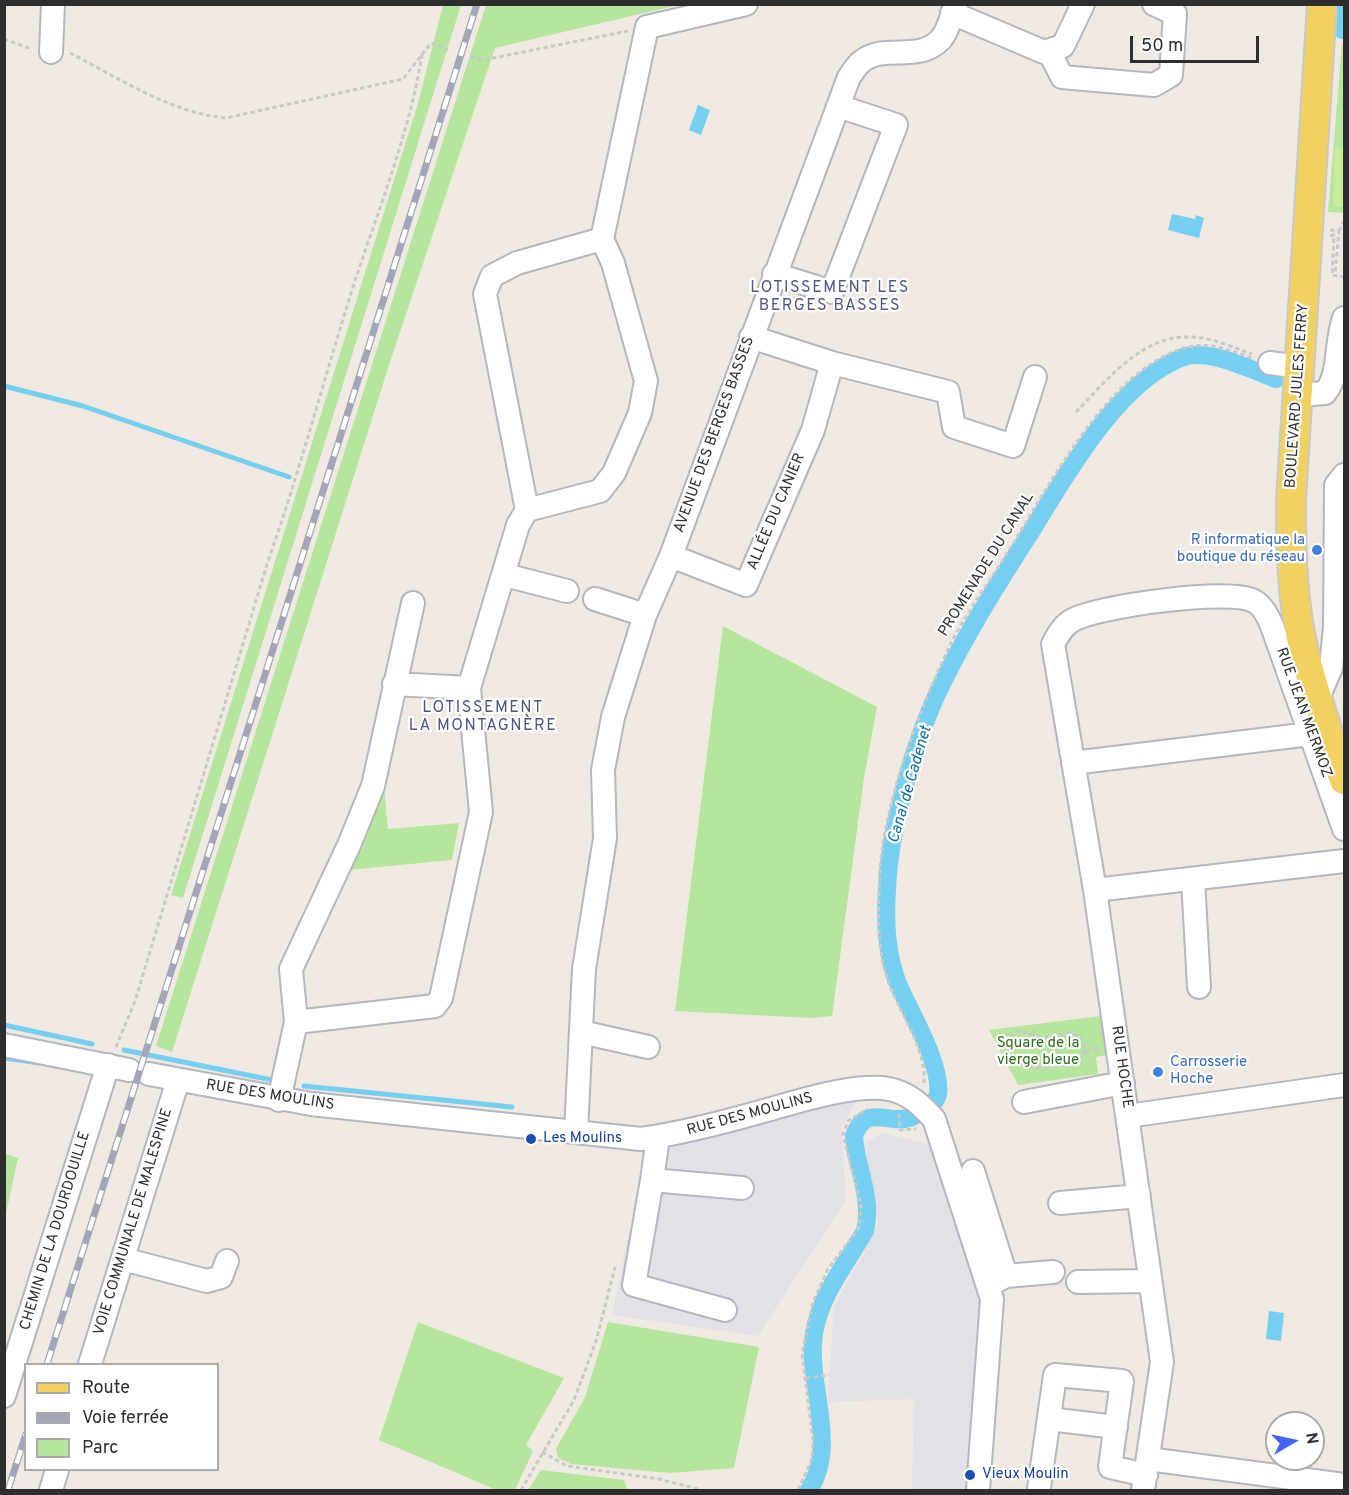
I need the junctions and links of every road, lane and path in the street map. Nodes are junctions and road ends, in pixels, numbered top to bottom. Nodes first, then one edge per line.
1 (53, 4) edge
2 (746, 4) edge
3 (1083, 4) edge
4 (1154, 4) edge
5 (1322, 4) edge
6 (703, 9) edge
7 (954, 9) edge
8 (647, 27) junction
9 (4, 39) edge
10 (448, 50) dead end
11 (51, 52) junction
12 (1047, 53) junction
13 (422, 55) junction
14 (470, 57) dead end
15 (838, 106) junction
16 (1344, 221) edge
17 (602, 239) junction
18 (774, 274) junction
19 (1335, 274) dead end
20 (1344, 318) edge
21 (751, 337) junction
22 (832, 363) junction
23 (1270, 363) junction
24 (1300, 367) junction
25 (1035, 378) dead end
26 (1298, 395) junction
27 (1076, 412) dead end
28 (1344, 475) edge
29 (527, 510) junction
30 (671, 556) junction
31 (505, 575) junction
32 (567, 591) dead end
33 (596, 599) dead end
34 (412, 603) dead end
35 (645, 615) junction
36 (1053, 644) joint
37 (394, 684) junction
38 (469, 688) junction
39 (1317, 698) junction
40 (1310, 734) junction
41 (1342, 762) edge
42 (1073, 763) junction
43 (1344, 829) edge
44 (1344, 861) edge
45 (1193, 879) junction
46 (1095, 890) junction
47 (1199, 987) dead end
48 (296, 1022) junction
49 (581, 1032) junction
50 (1050, 1038) junction
51 (4, 1045) edge
52 (648, 1047) dead end
53 (1118, 1047) junction
54 (1086, 1051) junction
55 (1065, 1066) junction
56 (129, 1070) junction
57 (178, 1080) junction
58 (1123, 1083) junction
59 (1344, 1085) edge
60 (279, 1100) junction
61 (1024, 1102) dead end
62 (908, 1103) junction
63 (878, 1108) dead end
64 (1128, 1116) junction
65 (900, 1130) dead end
66 (576, 1132) junction
67 (658, 1137) junction
68 (973, 1171) dead end
69 (652, 1180) junction
70 (742, 1188) dead end
71 (1139, 1196) junction
72 (1060, 1203) dead end
73 (123, 1259) junction
74 (227, 1261) dead end
75 (616, 1265) dead end
76 (1053, 1272) dead end
77 (997, 1281) junction
78 (1150, 1281) junction
79 (1078, 1282) dead end
80 (725, 1310) dead end
81 (91, 1363) edge
82 (829, 1375) dead end
83 (806, 1378) junction
84 (4, 1396) edge
85 (1049, 1419) junction
86 (1116, 1427) junction
87 (542, 1452) junction
88 (57, 1471) edge
89 (1146, 1475) edge
90 (1344, 1485) edge
91 (1039, 1488) dead end
92 (51, 1491) edge
93 (521, 1491) edge
94 (702, 1491) edge
95 (798, 1491) edge
96 (978, 1491) edge

1 - 11 street
2 - 6 street
3 - 12 street
4 - 12 street
5 - 24 main road, BOULEVARD JULES FERRY
6 - 8 street
7 - 12 street
7 - 15 street, AVENUE DES BERGES BASSES
8 - 14 path
8 - 17 street
9 - 11 path
10 - 13 path
11 - 13 path
13 - 56 path
15 - 18 street, AVENUE DES BERGES BASSES
15 - 18 street
16 - 19 path
17 - 29 street
17 - 29 street
18 - 21 street, AVENUE DES BERGES BASSES
20 - 26 street
21 - 22 street
21 - 30 street, AVENUE DES BERGES BASSES
22 - 25 street
22 - 30 street, ALLÉE DU CANIER
23 - 24 street
23 - 27 path
23 - 62 path, PROMENADE DU CANAL
24 - 26 main road, BOULEVARD JULES FERRY
26 - 39 main road, BOULEVARD JULES FERRY
28 - 39 street
29 - 31 street
30 - 35 street, AVENUE DES BERGES BASSES
31 - 32 street
31 - 38 street
33 - 35 street
34 - 37 street
35 - 49 street, AVENUE DES BERGES BASSES
36 - 40 street, RUE JEAN MERMOZ
36 - 42 street, RUE HOCHE
37 - 38 street
37 - 48 street
38 - 48 street
39 - 41 main road, BOULEVARD JULES FERRY
40 - 42 street
40 - 43 street, RUE JEAN MERMOZ
42 - 46 street, RUE HOCHE
44 - 45 street
45 - 46 street
45 - 47 street
46 - 53 street, RUE HOCHE
48 - 60 street
49 - 52 street
49 - 66 street, AVENUE DES BERGES BASSES
50 - 54 path
50 - 55 path
50 - 55 path
51 - 56 street, RUE DES MOULINS
53 - 54 path
53 - 58 street, RUE HOCHE
54 - 55 path
56 - 57 street, RUE DES MOULINS
56 - 84 street, CHEMIN DE LA DOURDOUILLE
57 - 60 street, RUE DES MOULINS
57 - 73 street, VOIE COMMUNALE DE MALESPINE
58 - 61 street
58 - 64 street, RUE HOCHE
59 - 64 street
60 - 66 street, RUE DES MOULINS
62 - 65 path, PROMENADE DU CANAL
62 - 67 street, RUE DES MOULINS
62 - 77 street, RUE DES MOULINS
63 - 83 path
64 - 71 street, RUE HOCHE
66 - 67 street, RUE DES MOULINS
67 - 69 street
68 - 77 street
69 - 70 street
69 - 80 street
71 - 72 street
71 - 78 street, RUE HOCHE
73 - 74 street
73 - 81 street, VOIE COMMUNALE DE MALESPINE
75 - 87 path
76 - 77 street
77 - 96 street, RUE DES MOULINS
78 - 79 street
78 - 89 street, RUE HOCHE
82 - 83 path
83 - 95 path
85 - 86 street
85 - 86 street
85 - 91 street
86 - 89 street
87 - 93 path
87 - 94 path
88 - 92 street
89 - 90 street

